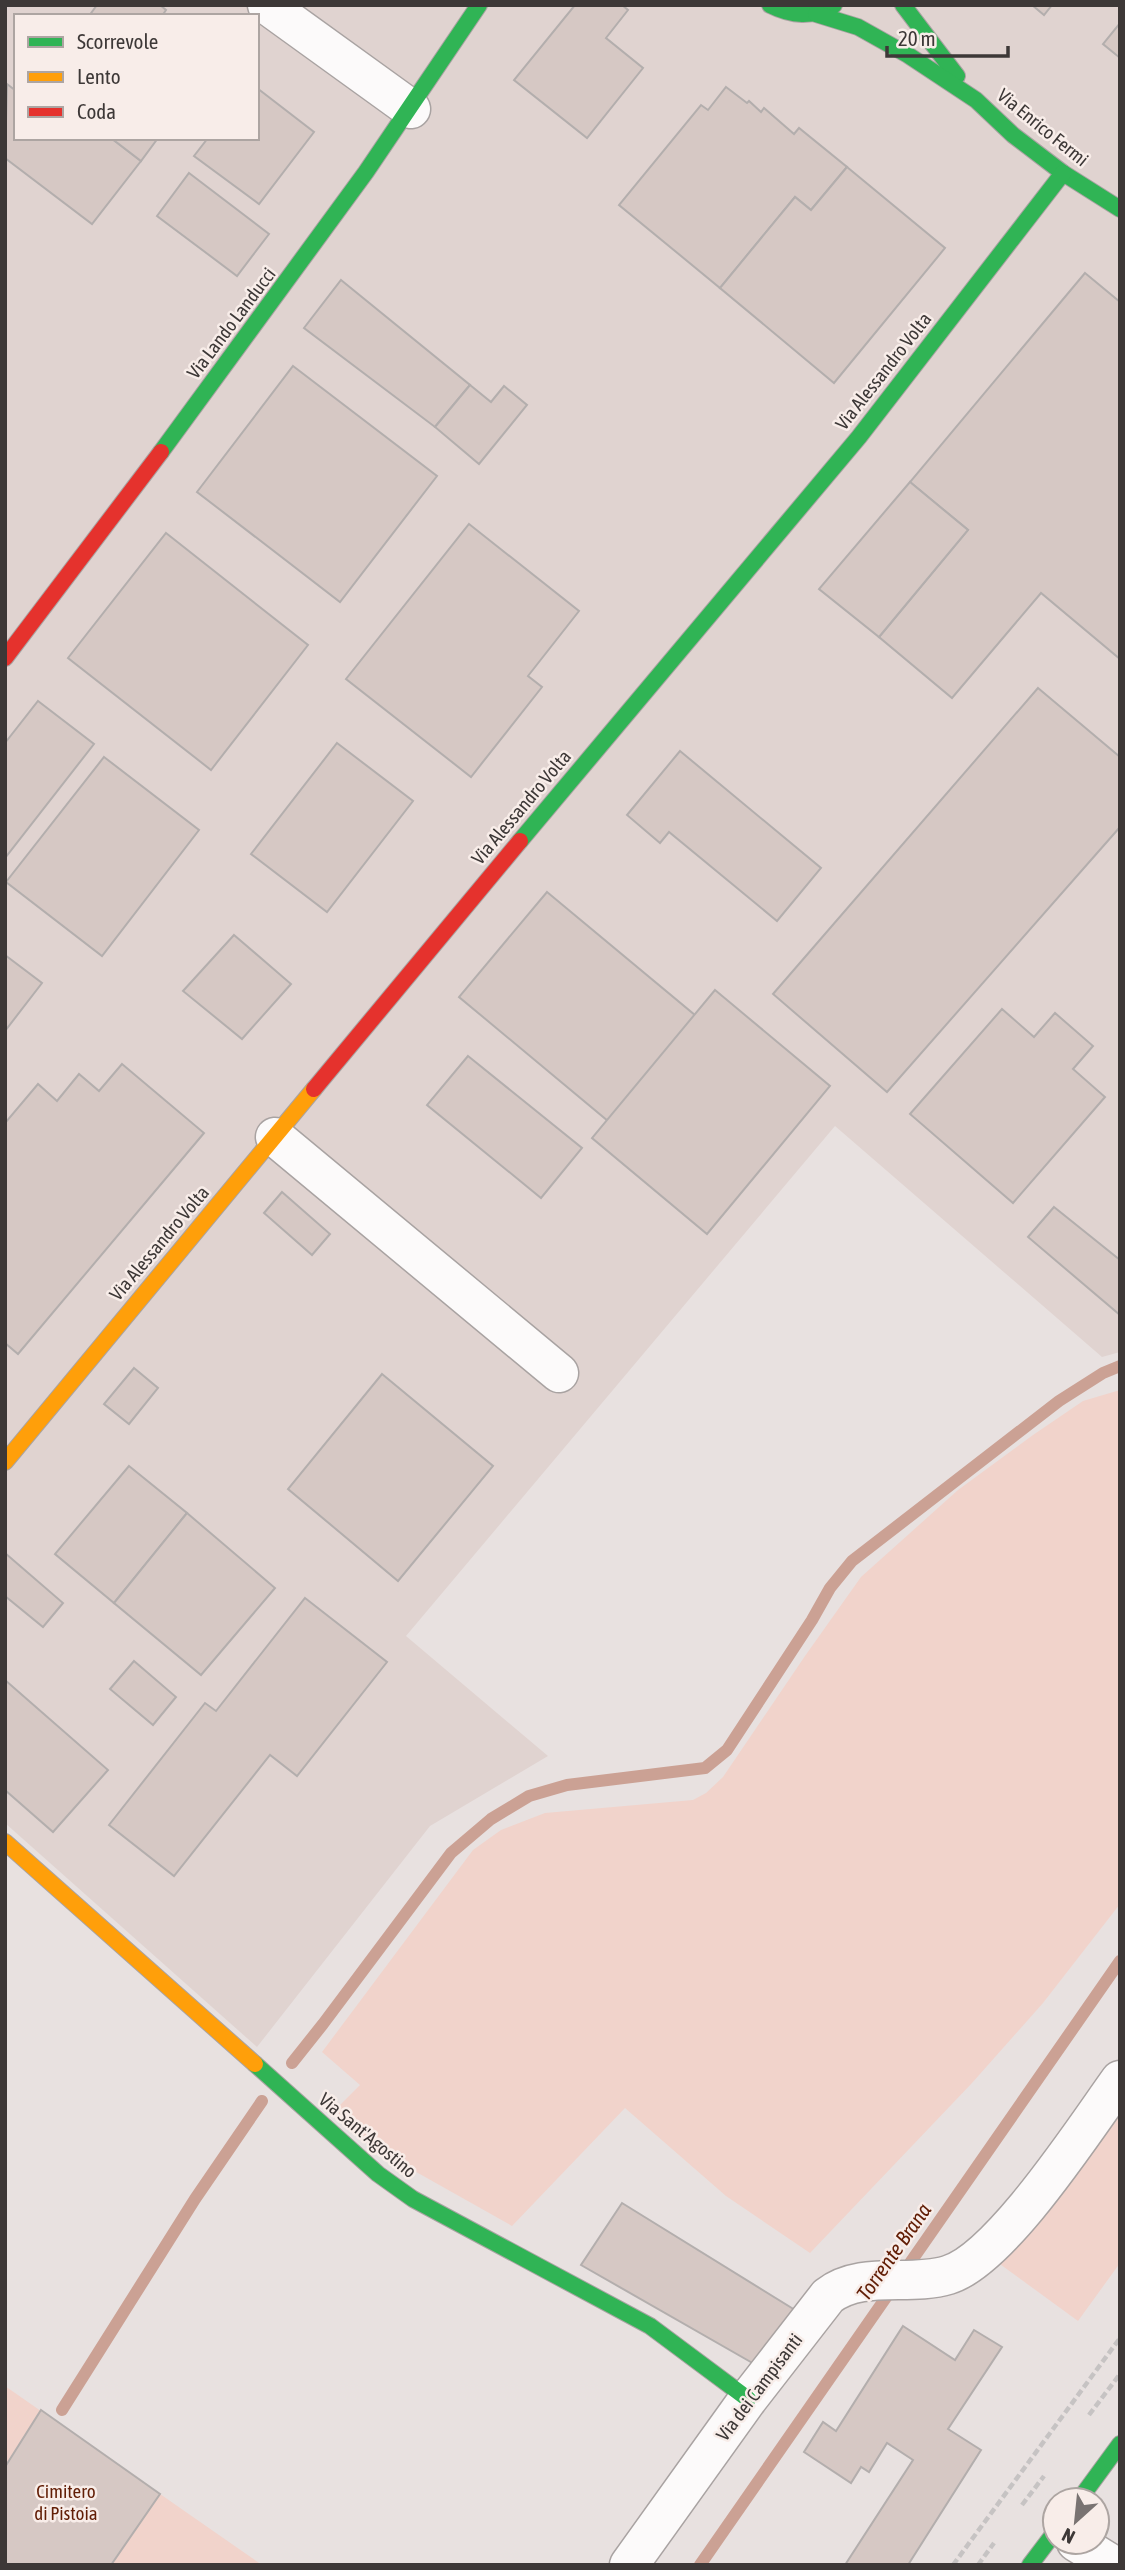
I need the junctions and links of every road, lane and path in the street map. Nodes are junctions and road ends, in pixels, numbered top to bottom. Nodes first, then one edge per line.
1 (267, 5) edge
2 (480, 5) edge
3 (770, 5) edge
4 (834, 5) edge
5 (903, 5) edge
6 (816, 14) junction
7 (976, 100) junction
8 (411, 109) junction
9 (1063, 173) junction
10 (1120, 209) edge
11 (5, 658) edge
12 (275, 1137) junction
13 (559, 1373) dead end
14 (5, 1462) edge
15 (5, 1842) edge
16 (1120, 2080) edge
17 (1120, 2338) edge
18 (748, 2399) junction
19 (1120, 2444) edge
20 (1089, 2486) edge
21 (1041, 2550) edge
22 (629, 2565) edge
23 (953, 2565) edge
24 (1030, 2565) edge

1 - 8 street
2 - 8 street, Via Lando Landucci
3 - 6 street, Via Enrico Fermi
4 - 6 street
5 - 7 street, Via Enrico Fermi
6 - 7 street, Via Enrico Fermi
7 - 9 street, Via Enrico Fermi
8 - 11 street, Via Lando Landucci
9 - 10 street, Via Enrico Fermi
9 - 12 street, Via Alessandro Volta
12 - 13 street
12 - 14 street, Via Alessandro Volta
15 - 18 street, Via Sant'Agostino
16 - 18 street, Via dei Campisanti
17 - 23 path
18 - 22 street, Via dei Campisanti
19 - 20 street
21 - 24 street

